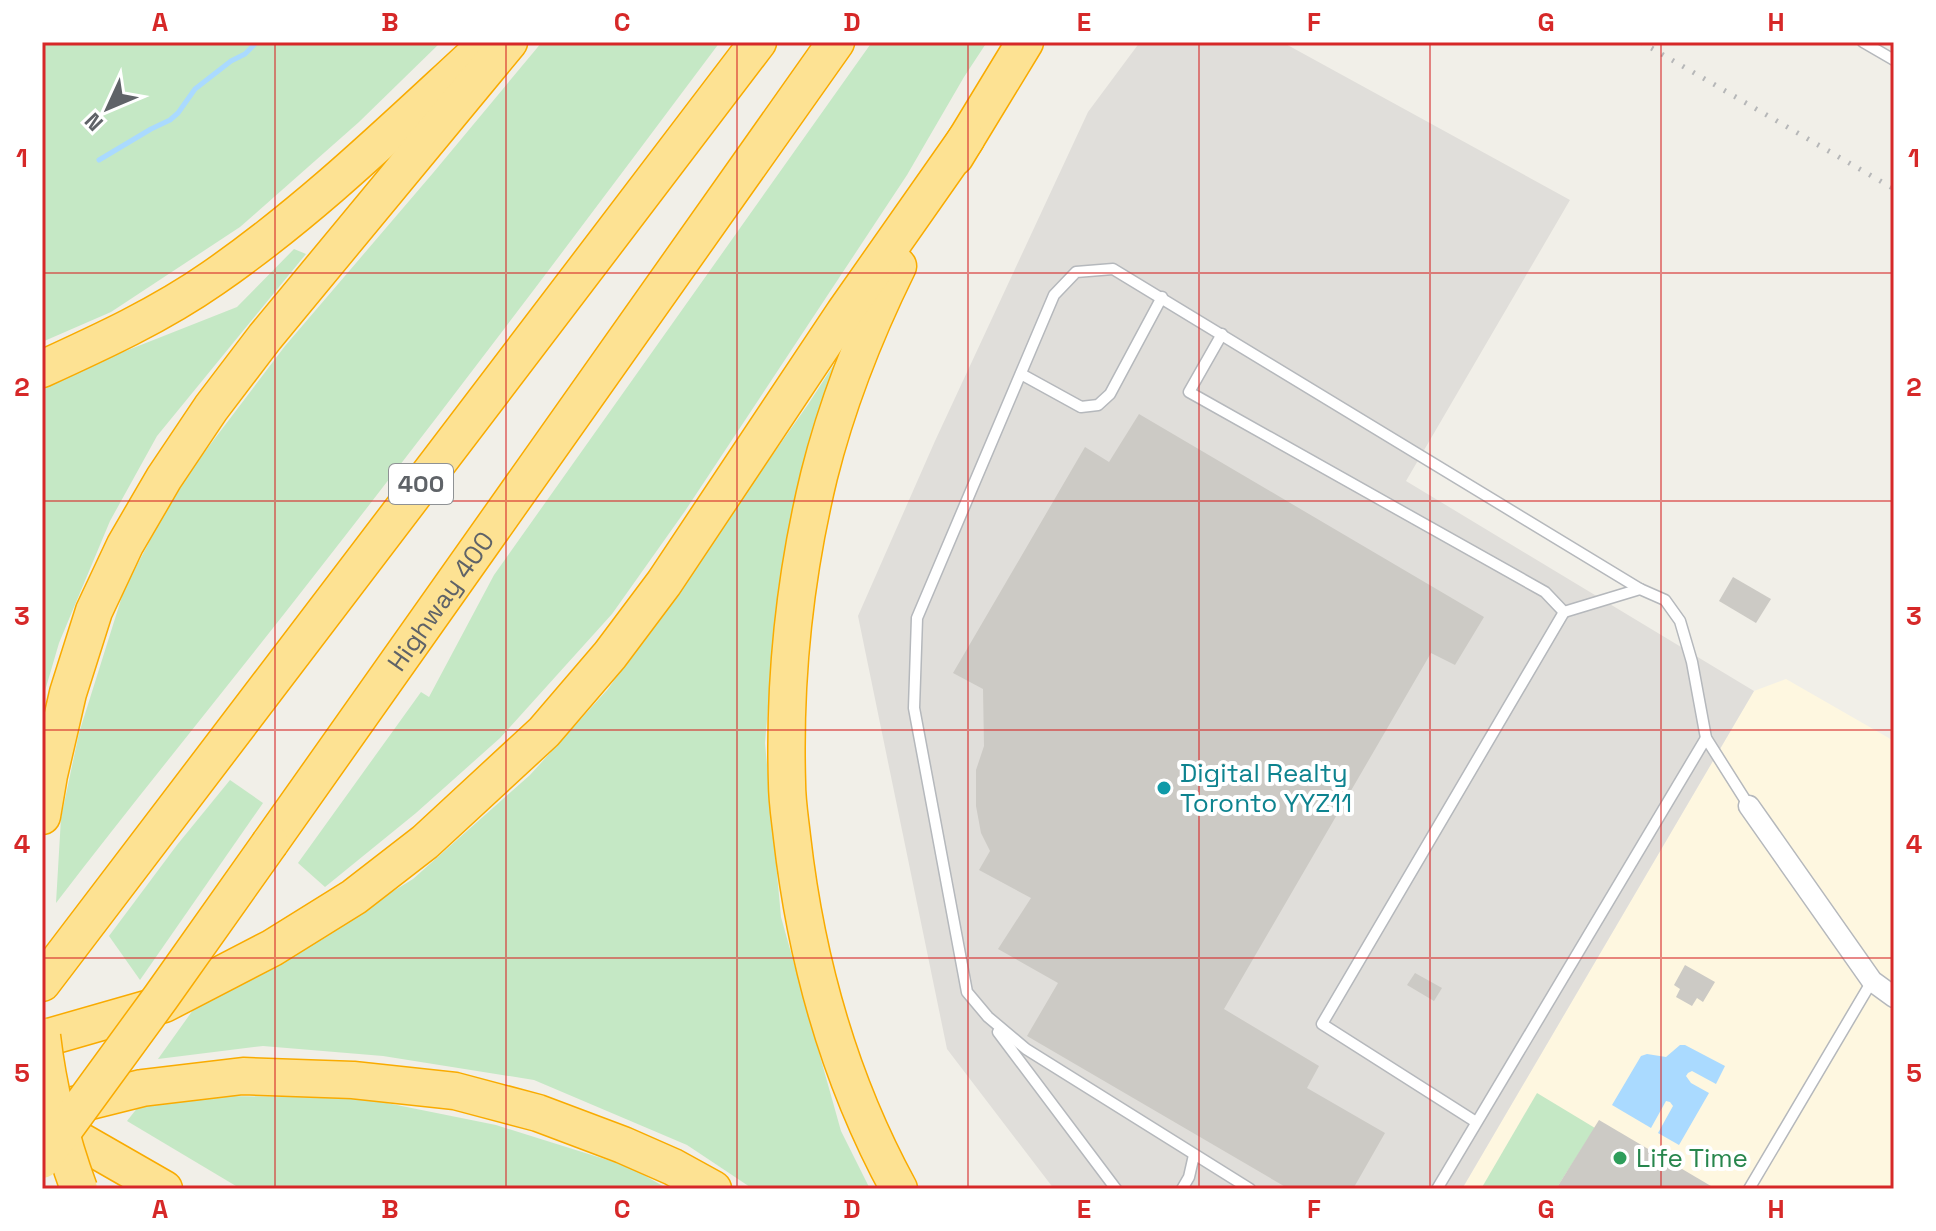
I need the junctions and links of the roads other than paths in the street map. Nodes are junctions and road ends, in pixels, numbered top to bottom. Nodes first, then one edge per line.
1 (488, 42) edge
2 (509, 42) edge
3 (758, 42) edge
4 (836, 42) edge
5 (1025, 42) edge
6 (1863, 42) edge
7 (1894, 60) edge
8 (966, 139) junction
9 (1162, 297) junction
10 (1222, 334) junction
11 (42, 369) edge
12 (1021, 374) junction
13 (1640, 589) junction
14 (1564, 612) junction
15 (1706, 738) junction
16 (1749, 806) joint
17 (42, 816) edge
18 (1872, 981) junction
19 (42, 983) edge
20 (1894, 997) edge
21 (988, 1017) junction
22 (42, 1037) edge
23 (42, 1116) edge
24 (1476, 1122) junction
25 (1194, 1155) junction
26 (42, 1160) edge
27 (79, 1189) edge
28 (164, 1189) edge
29 (713, 1189) edge
30 (899, 1189) edge
31 (1116, 1189) edge
32 (1182, 1189) edge
33 (1250, 1189) edge
34 (1437, 1189) edge
35 (1749, 1189) edge

1 - 11 highway
2 - 17 highway
3 - 19 highway, 400
4 - 26 highway, Highway 400, bridge
5 - 8 highway
6 - 7 lane
8 - 22 highway
8 - 30 highway
9 - 10 lane
9 - 12 lane
9 - 12 lane
10 - 13 lane
10 - 14 lane
12 - 21 lane
13 - 14 lane
13 - 15 lane
14 - 24 lane
15 - 16 lane
15 - 24 lane
16 - 18 street
18 - 20 street
18 - 35 lane
21 - 25 lane
21 - 31 lane
22 - 27 highway, bridge
23 - 28 highway
23 - 29 highway
24 - 34 lane
25 - 32 lane
25 - 33 lane

